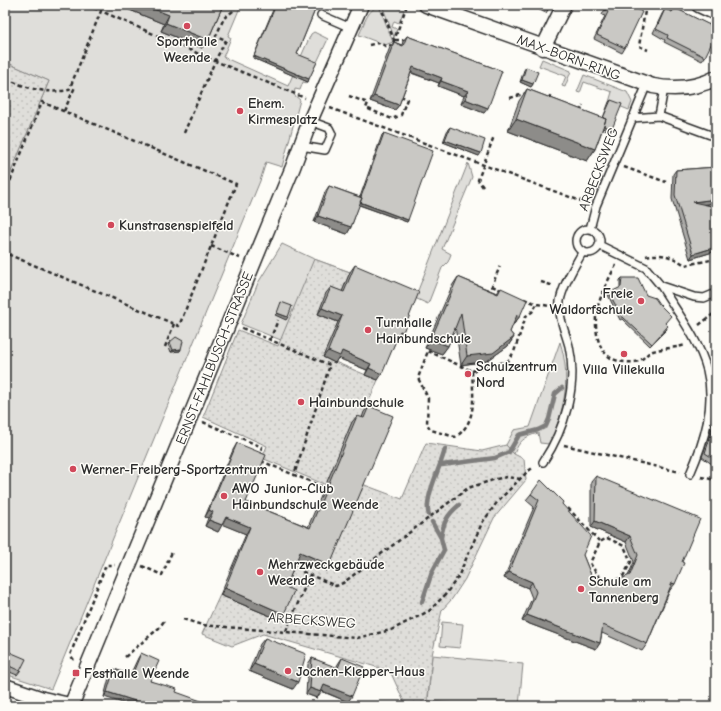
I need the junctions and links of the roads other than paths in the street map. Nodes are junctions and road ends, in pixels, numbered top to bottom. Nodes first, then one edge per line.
1 (362, 5) edge
2 (426, 5) edge
3 (564, 5) edge
4 (699, 5) edge
5 (716, 13) edge
6 (321, 14) dead end
7 (348, 32) junction
8 (544, 48) junction
9 (716, 78) edge
10 (647, 84) junction
11 (664, 88) junction
12 (659, 116) junction
13 (632, 118) junction
14 (310, 121) junction
15 (716, 137) edge
16 (301, 146) junction
17 (590, 229) junction
18 (599, 245) junction
19 (583, 251) junction
20 (661, 286) junction
21 (716, 293) edge
22 (543, 462) road end
23 (690, 474) road end
24 (5, 686) edge
25 (72, 706) edge

1 - 7 street, ERNST-FAHLBUSCH-STRASSE
2 - 8 street, MAX-BORN-RING
3 - 8 street
4 - 5 street
6 - 7 lane
7 - 14 street, ERNST-FAHLBUSCH-STRASSE
8 - 10 street, MAX-BORN-RING
9 - 11 street, MAX-BORN-RING
10 - 11 street, MAX-BORN-RING
10 - 13 lane, ARBECKSWEG
11 - 12 lane
12 - 13 lane, ARBECKSWEG
12 - 15 lane, ARBECKSWEG
13 - 17 lane, ARBECKSWEG
14 - 16 street, ERNST-FAHLBUSCH-STRASSE
14 - 16 lane
16 - 25 street, ERNST-FAHLBUSCH-STRASSE
17 - 18 lane, ARBECKSWEG
17 - 19 lane, ARBECKSWEG
18 - 19 lane
18 - 20 lane
19 - 22 lane
20 - 21 lane
20 - 23 lane
24 - 25 street

